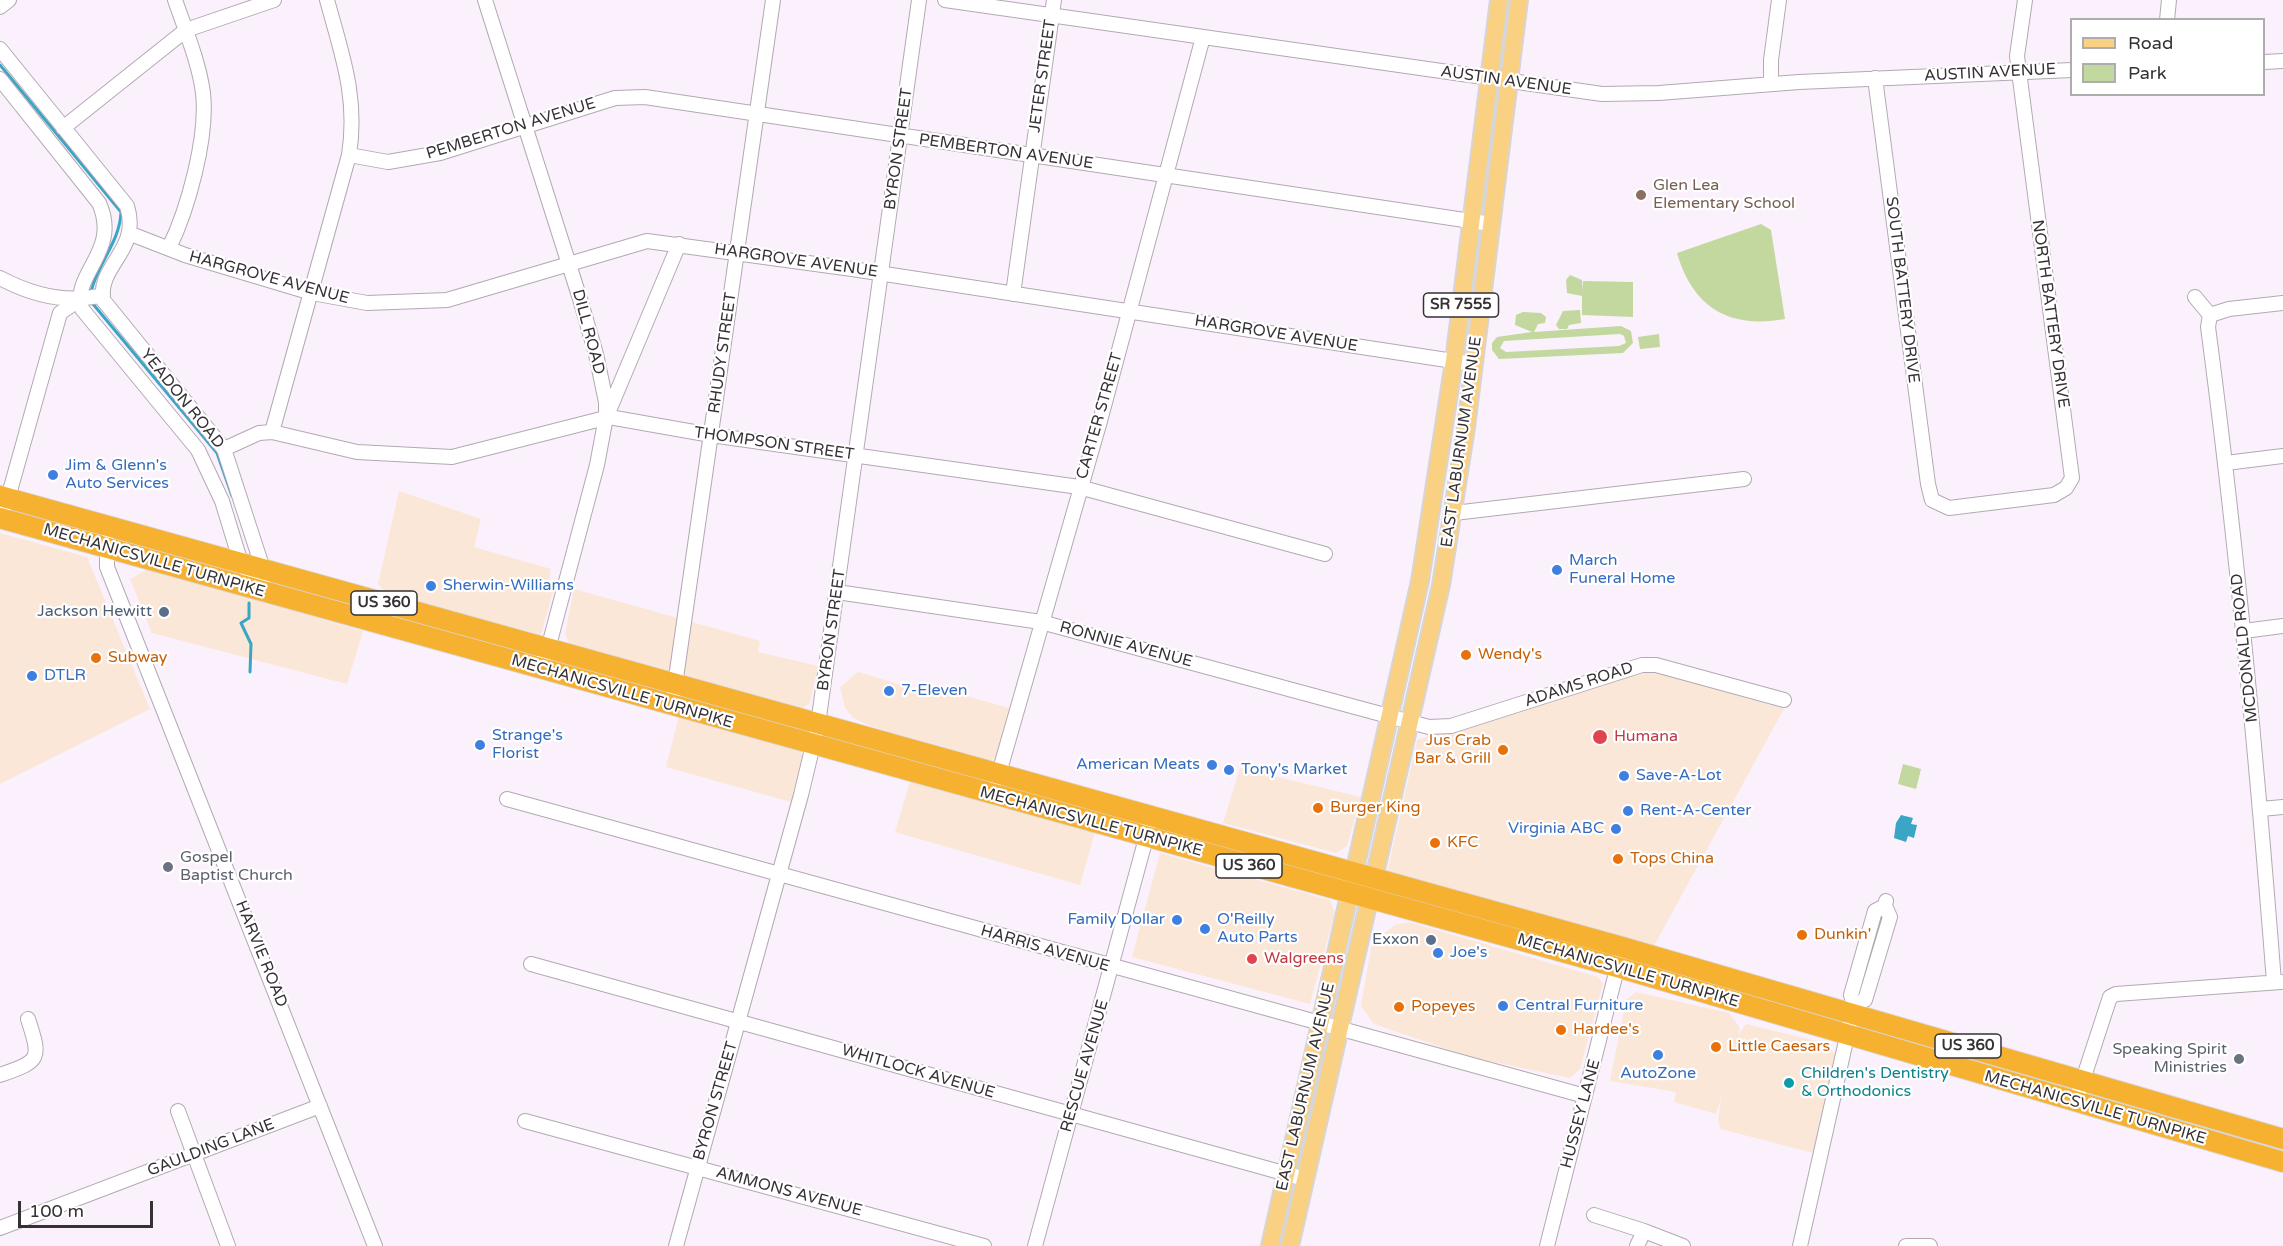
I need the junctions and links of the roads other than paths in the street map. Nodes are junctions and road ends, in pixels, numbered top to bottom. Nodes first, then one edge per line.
1 (9, 0) edge
2 (175, 0) edge
3 (274, 0) edge
4 (327, 0) edge
5 (485, 0) edge
6 (774, 0) edge
7 (919, 0) edge
8 (945, 0) edge
9 (1054, 0) edge
10 (1499, 0) edge
11 (1519, 0) edge
12 (1779, 0) edge
13 (2025, 0) edge
14 (2169, 0) edge
15 (0, 8) edge
16 (1052, 16) junction
17 (2167, 18) edge
18 (186, 30) junction
19 (1203, 37) junction
20 (0, 50) edge
21 (2265, 62) edge
22 (2283, 62) edge
23 (2070, 70) edge
24 (2020, 72) junction
25 (1875, 78) junction
26 (0, 79) edge
27 (1490, 79) junction
28 (1509, 82) junction
29 (1771, 84) junction
30 (757, 114) junction
31 (525, 125) junction
32 (63, 128) junction
33 (901, 136) junction
34 (349, 155) junction
35 (1032, 156) junction
36 (1166, 175) junction
37 (1472, 221) junction
38 (1491, 224) junction
39 (131, 234) junction
40 (680, 244) junction
41 (169, 248) junction
42 (737, 253) junction
43 (568, 262) junction
44 (882, 274) junction
45 (0, 278) edge
46 (312, 293) junction
47 (1013, 294) junction
48 (103, 295) junction
49 (2195, 297) dead end
50 (79, 300) junction
51 (2283, 303) edge
52 (1129, 312) junction
53 (2211, 315) junction
54 (1454, 361) junction
55 (1473, 364) junction
56 (606, 417) junction
57 (272, 432) junction
58 (711, 435) junction
59 (224, 449) junction
60 (856, 456) junction
61 (2283, 456) edge
62 (2226, 463) junction
63 (1744, 479) dead end
64 (1079, 487) junction
65 (4, 497) edge
66 (1932, 500) joint
67 (1454, 513) junction
68 (1, 518) edge
69 (111, 526) junction
70 (106, 548) junction
71 (1325, 554) dead end
72 (241, 563) junction
73 (263, 569) junction
74 (263, 591) junction
75 (837, 592) junction
76 (1041, 622) junction
77 (2283, 626) edge
78 (2244, 631) junction
79 (548, 648) junction
80 (539, 668) junction
81 (676, 684) junction
82 (1784, 700) dead end
83 (672, 706) junction
84 (1391, 717) junction
85 (1410, 722) junction
86 (818, 724) junction
87 (813, 745) junction
88 (999, 774) junction
89 (992, 795) junction
90 (507, 799) dead end
91 (2283, 807) edge
92 (2261, 809) junction
93 (1152, 816) junction
94 (1147, 837) junction
95 (1356, 873) junction
96 (779, 875) junction
97 (1375, 878) junction
98 (1360, 896) junction
99 (1885, 903) dead end
100 (1622, 947) junction
101 (531, 964) dead end
102 (1617, 967) junction
103 (1113, 968) junction
104 (2279, 982) edge
105 (1853, 1009) junction
106 (28, 1019) dead end
107 (738, 1022) junction
108 (1321, 1025) junction
109 (1339, 1030) junction
110 (1847, 1033) junction
111 (0, 1075) edge
112 (2083, 1081) junction
113 (1585, 1096) junction
114 (2076, 1101) junction
115 (320, 1106) junction
116 (177, 1111) dead end
117 (1072, 1114) junction
118 (525, 1121) dead end
119 (2283, 1139) edge
120 (193, 1155) junction
121 (2283, 1162) edge
122 (698, 1167) junction
123 (1286, 1174) junction
124 (1305, 1179) junction
125 (1594, 1215) dead end
126 (0, 1228) edge
127 (1644, 1231) junction
128 (228, 1246) edge
129 (375, 1246) edge
130 (676, 1246) edge
131 (984, 1246) edge
132 (1035, 1246) edge
133 (1270, 1246) edge
134 (1290, 1246) edge
135 (1547, 1246) edge
136 (1637, 1246) edge
137 (1683, 1246) edge
138 (1800, 1246) edge
139 (1906, 1246) edge
140 (1930, 1246) edge

1 - 15 street
2 - 18 street
3 - 18 street
4 - 34 street
5 - 31 street, DILL ROAD
6 - 30 street, RHUDY STREET
7 - 33 street, BYRON STREET
8 - 16 street, AUSTIN AVENUE
9 - 16 street, JETER STREET
10 - 27 main road, EAST LABURNUM AVENUE / SR 7555
11 - 28 main road, EAST LABURNUM AVENUE / SR 7555
12 - 29 street
13 - 24 street, NORTH BATTERY DRIVE
14 - 17 street
16 - 19 street, AUSTIN AVENUE
16 - 35 street, JETER STREET
18 - 32 street
18 - 41 street
19 - 27 street, AUSTIN AVENUE
19 - 36 street, CARTER STREET
20 - 32 street
21 - 22 street
23 - 24 street, AUSTIN AVENUE
24 - 25 street, AUSTIN AVENUE
24 - 66 street, NORTH BATTERY DRIVE
25 - 29 street, AUSTIN AVENUE
25 - 66 street, SOUTH BATTERY DRIVE
26 - 50 street
27 - 28 street, AUSTIN AVENUE
27 - 37 main road, EAST LABURNUM AVENUE / SR 7555
28 - 29 street, AUSTIN AVENUE
28 - 38 main road, EAST LABURNUM AVENUE / SR 7555
30 - 31 street, PEMBERTON AVENUE
30 - 33 street, PEMBERTON AVENUE
30 - 42 street, RHUDY STREET
31 - 34 street, PEMBERTON AVENUE
31 - 43 street, DILL ROAD
32 - 39 street
33 - 35 street, PEMBERTON AVENUE
33 - 44 street, BYRON STREET
34 - 46 street
35 - 36 street, PEMBERTON AVENUE
35 - 47 street, JETER STREET
36 - 37 street, PEMBERTON AVENUE
36 - 52 street, CARTER STREET
37 - 38 street, PEMBERTON AVENUE
37 - 54 main road, EAST LABURNUM AVENUE / SR 7555
38 - 55 main road, EAST LABURNUM AVENUE / SR 7555
39 - 41 street, HARGROVE AVENUE
39 - 48 street
40 - 42 street, HARGROVE AVENUE
40 - 43 street, HARGROVE AVENUE
40 - 56 street
41 - 46 street, HARGROVE AVENUE
42 - 44 street, HARGROVE AVENUE
42 - 58 street, RHUDY STREET
43 - 46 street, HARGROVE AVENUE
43 - 56 street, DILL ROAD
44 - 47 street, HARGROVE AVENUE
44 - 60 street, BYRON STREET
45 - 50 street
46 - 57 street
47 - 52 street, HARGROVE AVENUE
48 - 50 street
48 - 59 street, YEADON ROAD
49 - 53 street
50 - 65 street
50 - 72 street, YEADON ROAD
51 - 53 street
52 - 54 street, HARGROVE AVENUE
52 - 64 street, CARTER STREET
53 - 62 street, MCDONALD ROAD
54 - 55 street, HARGROVE AVENUE
54 - 84 main road, EAST LABURNUM AVENUE / SR 7555
55 - 67 main road, EAST LABURNUM AVENUE / SR 7555
56 - 57 street, THOMPSON STREET
56 - 58 street, THOMPSON STREET
56 - 79 street, DILL ROAD
57 - 59 street, THOMPSON STREET
58 - 60 street, THOMPSON STREET
58 - 81 street, RHUDY STREET
59 - 73 street, YEADON ROAD
60 - 64 street, THOMPSON STREET
60 - 75 street, BYRON STREET
61 - 62 street
62 - 78 street, MCDONALD ROAD
63 - 67 street
64 - 71 street, THOMPSON STREET
64 - 76 street, CARTER STREET
65 - 68 street
65 - 69 highway, MECHANICSVILLE TURNPIKE / US 360
67 - 85 main road, EAST LABURNUM AVENUE / SR 7555
68 - 70 highway, MECHANICSVILLE TURNPIKE / US 360
69 - 70 street, HARVIE ROAD
69 - 72 highway, MECHANICSVILLE TURNPIKE / US 360
70 - 74 highway, MECHANICSVILLE TURNPIKE / US 360
70 - 115 street, HARVIE ROAD
72 - 73 highway, MECHANICSVILLE TURNPIKE / US 360
72 - 74 street, YEADON ROAD
73 - 74 street, YEADON ROAD
73 - 79 highway, MECHANICSVILLE TURNPIKE / US 360
74 - 80 highway, MECHANICSVILLE TURNPIKE / US 360
75 - 76 street, RONNIE AVENUE
75 - 86 street, BYRON STREET
76 - 84 street, RONNIE AVENUE
76 - 88 street, CARTER STREET
77 - 78 street
78 - 92 street, MCDONALD ROAD
79 - 80 street, DILL ROAD
79 - 81 highway, MECHANICSVILLE TURNPIKE / US 360
80 - 83 highway, MECHANICSVILLE TURNPIKE / US 360
81 - 83 street, RHUDY STREET
81 - 86 highway, MECHANICSVILLE TURNPIKE / US 360
82 - 85 street, ADAMS ROAD
83 - 87 highway, MECHANICSVILLE TURNPIKE / US 360
84 - 85 street, RONNIE AVENUE
84 - 95 main road, EAST LABURNUM AVENUE / SR 7555
85 - 97 main road, EAST LABURNUM AVENUE / SR 7555
86 - 87 street, BYRON STREET
86 - 88 highway, MECHANICSVILLE TURNPIKE / US 360
87 - 89 highway, MECHANICSVILLE TURNPIKE / US 360
87 - 96 street, BYRON STREET
88 - 89 street, CARTER STREET
88 - 93 highway, MECHANICSVILLE TURNPIKE / US 360
89 - 94 highway, MECHANICSVILLE TURNPIKE / US 360
90 - 96 street, HARRIS AVENUE
91 - 92 street
92 - 104 street, MCDONALD ROAD
93 - 94 street, RESCUE AVENUE
93 - 95 highway, MECHANICSVILLE TURNPIKE / US 360
94 - 98 highway, MECHANICSVILLE TURNPIKE / US 360
94 - 103 street, RESCUE AVENUE
95 - 97 highway, MECHANICSVILLE TURNPIKE / US 360
95 - 98 main road, EAST LABURNUM AVENUE
96 - 103 street, HARRIS AVENUE
96 - 107 street, BYRON STREET
97 - 98 main road, EAST LABURNUM AVENUE
97 - 100 highway, MECHANICSVILLE TURNPIKE / US 360
98 - 102 highway, MECHANICSVILLE TURNPIKE / US 360
98 - 108 main road, EAST LABURNUM AVENUE
98 - 109 main road, EAST LABURNUM AVENUE
99 - 105 street
100 - 102 street, HUSSEY LANE
100 - 105 highway, MECHANICSVILLE TURNPIKE / US 360
101 - 107 street, WHITLOCK AVENUE
102 - 110 highway, MECHANICSVILLE TURNPIKE / US 360
102 - 113 street, HUSSEY LANE
103 - 108 street, HARRIS AVENUE
103 - 117 street, RESCUE AVENUE
104 - 112 street
105 - 110 street
105 - 112 highway, MECHANICSVILLE TURNPIKE / US 360
106 - 111 street
107 - 117 street, WHITLOCK AVENUE
107 - 122 street, BYRON STREET
108 - 109 street, HARRIS AVENUE
108 - 123 main road, EAST LABURNUM AVENUE
109 - 113 street, HARRIS AVENUE
109 - 124 main road, EAST LABURNUM AVENUE
110 - 114 highway, MECHANICSVILLE TURNPIKE / US 360
110 - 138 street
112 - 114 street
112 - 119 highway, MECHANICSVILLE TURNPIKE / US 360
113 - 135 street, HUSSEY LANE
114 - 121 highway, MECHANICSVILLE TURNPIKE / US 360
115 - 120 street, GAULDING LANE
115 - 129 street, HARVIE ROAD
116 - 120 street
117 - 123 street, WHITLOCK AVENUE
117 - 132 street, RESCUE AVENUE
118 - 122 street, AMMONS AVENUE
120 - 126 street, GAULDING LANE
120 - 128 street
122 - 130 street, BYRON STREET
122 - 131 street, AMMONS AVENUE
123 - 124 street, WHITLOCK AVENUE
123 - 133 main road, EAST LABURNUM AVENUE
124 - 134 main road, EAST LABURNUM AVENUE
125 - 127 street
127 - 136 street
127 - 137 street
139 - 140 street

